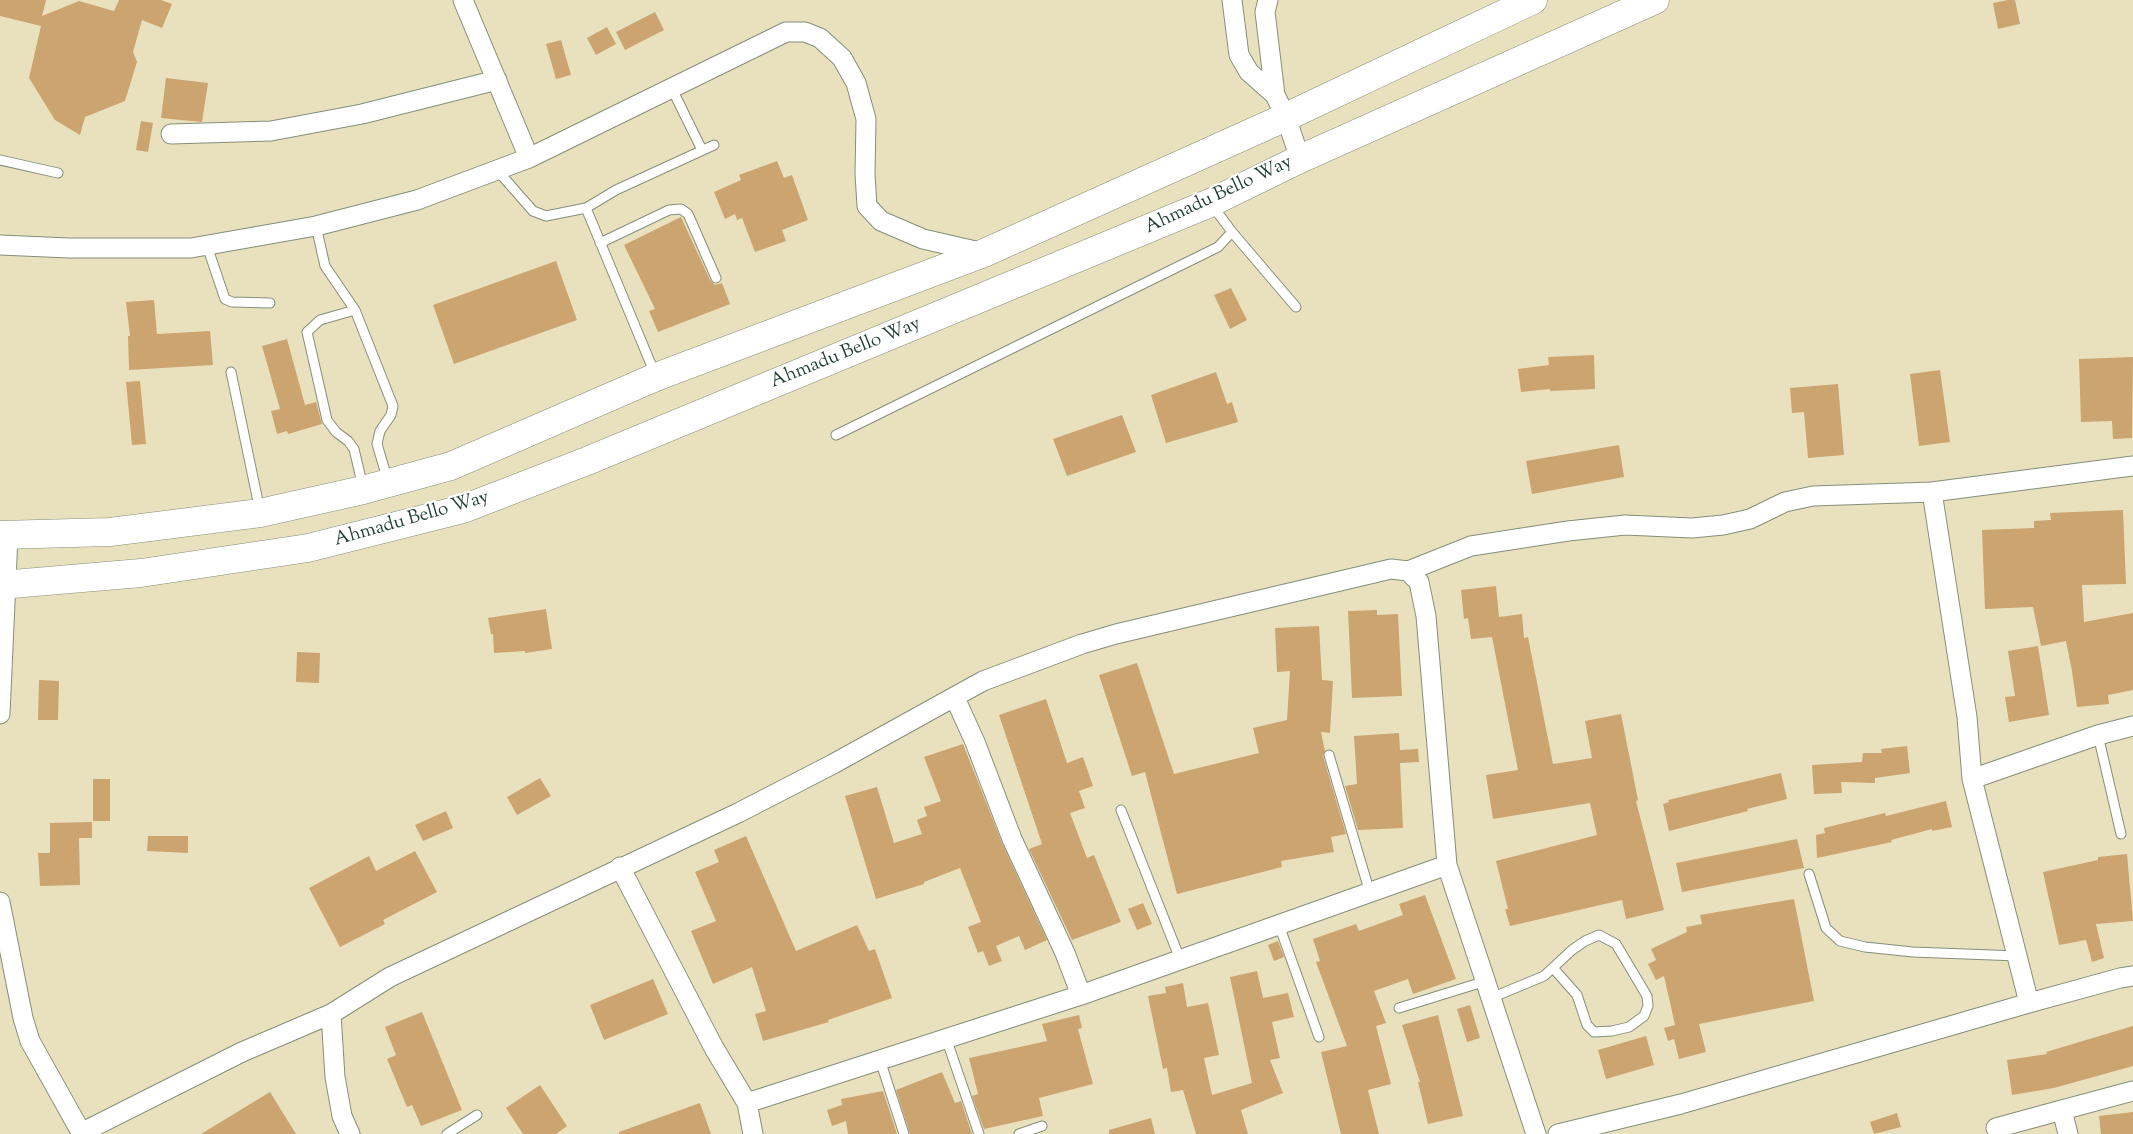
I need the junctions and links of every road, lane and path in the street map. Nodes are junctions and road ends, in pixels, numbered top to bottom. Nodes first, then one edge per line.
1 (463, 0) edge
2 (1232, 0) edge
3 (1268, 0) edge
4 (1533, 0) edge
5 (1655, 0) edge
6 (497, 80) junction
7 (672, 89) junction
8 (1281, 106) junction
9 (171, 134) dead end
10 (714, 145) dead end
11 (702, 150) junction
12 (529, 158) junction
13 (1300, 159) junction
14 (0, 160) edge
15 (497, 170) junction
16 (58, 173) dead end
17 (1210, 203) junction
18 (586, 208) junction
19 (316, 226) junction
20 (1232, 232) junction
21 (600, 243) junction
22 (0, 244) edge
23 (206, 246) junction
24 (984, 253) junction
25 (716, 278) dead end
26 (270, 303) dead end
27 (1296, 307) dead end
28 (355, 310) junction
29 (231, 372) dead end
30 (656, 377) junction
31 (836, 435) dead end
32 (2133, 466) edge
33 (376, 486) junction
34 (1932, 492) junction
35 (260, 513) junction
36 (4, 535) edge
37 (1408, 571) junction
38 (4, 585) edge
39 (955, 698) junction
40 (0, 714) edge
41 (2133, 726) edge
42 (2098, 735) junction
43 (1329, 755) dead end
44 (1972, 779) junction
45 (1121, 810) dead end
46 (2121, 834) dead end
47 (1447, 866) junction
48 (620, 867) junction
49 (1809, 874) dead end
50 (1370, 893) junction
51 (0, 902) edge
52 (1279, 925) junction
53 (2018, 956) junction
54 (1180, 959) junction
55 (1554, 969) junction
56 (2133, 976) edge
57 (1488, 989) junction
58 (1080, 994) junction
59 (2029, 1003) junction
60 (1400, 1008) dead end
61 (331, 1014) junction
62 (1319, 1037) dead end
63 (946, 1038) junction
64 (880, 1060) junction
65 (2133, 1091) edge
66 (747, 1103) junction
67 (2062, 1110) junction
68 (477, 1115) dead end
69 (1042, 1126) dead end
70 (1996, 1128) dead end
71 (82, 1134) edge
72 (350, 1134) edge
73 (447, 1134) edge
74 (753, 1134) edge
75 (904, 1134) edge
76 (979, 1134) edge
77 (1019, 1134) edge
78 (1536, 1134) edge
79 (1558, 1134) edge
80 (2068, 1134) edge

1 - 6 street
2 - 8 street
3 - 8 street
4 - 8 main road
5 - 13 main road, Ahmadu Bello Way
6 - 9 street
6 - 12 street
7 - 11 lane
7 - 12 street
7 - 24 street
8 - 13 street
8 - 24 main road
10 - 11 lane
11 - 18 lane
12 - 15 street
13 - 17 main road, Ahmadu Bello Way
14 - 16 lane
15 - 18 lane
15 - 19 street
17 - 20 lane
17 - 38 main road, Ahmadu Bello Way
18 - 21 lane
19 - 23 street
19 - 28 lane
20 - 27 lane
20 - 31 lane
21 - 25 lane
21 - 30 lane
22 - 23 street
23 - 26 lane
24 - 30 main road
28 - 33 lane
28 - 33 lane
29 - 35 lane
30 - 33 main road
32 - 34 street
33 - 35 main road
34 - 37 street
34 - 44 street
35 - 36 main road
36 - 38 street
37 - 39 street
37 - 47 street
38 - 40 street
39 - 48 street
39 - 58 street
41 - 42 street
42 - 44 street
42 - 46 lane
43 - 50 lane
44 - 53 street
45 - 54 lane
47 - 50 street
47 - 57 street
48 - 61 street
48 - 66 street
49 - 53 lane
50 - 52 street
51 - 71 street
52 - 54 street
52 - 62 lane
53 - 59 street
54 - 58 street
55 - 55 lane
55 - 57 lane
56 - 59 street
57 - 60 lane
57 - 78 street
58 - 63 street
59 - 79 street
61 - 71 street
61 - 72 street
63 - 64 street
63 - 76 lane
64 - 66 street
64 - 75 lane
65 - 67 street
66 - 74 street
67 - 70 street
67 - 80 street
68 - 73 lane
69 - 77 lane

